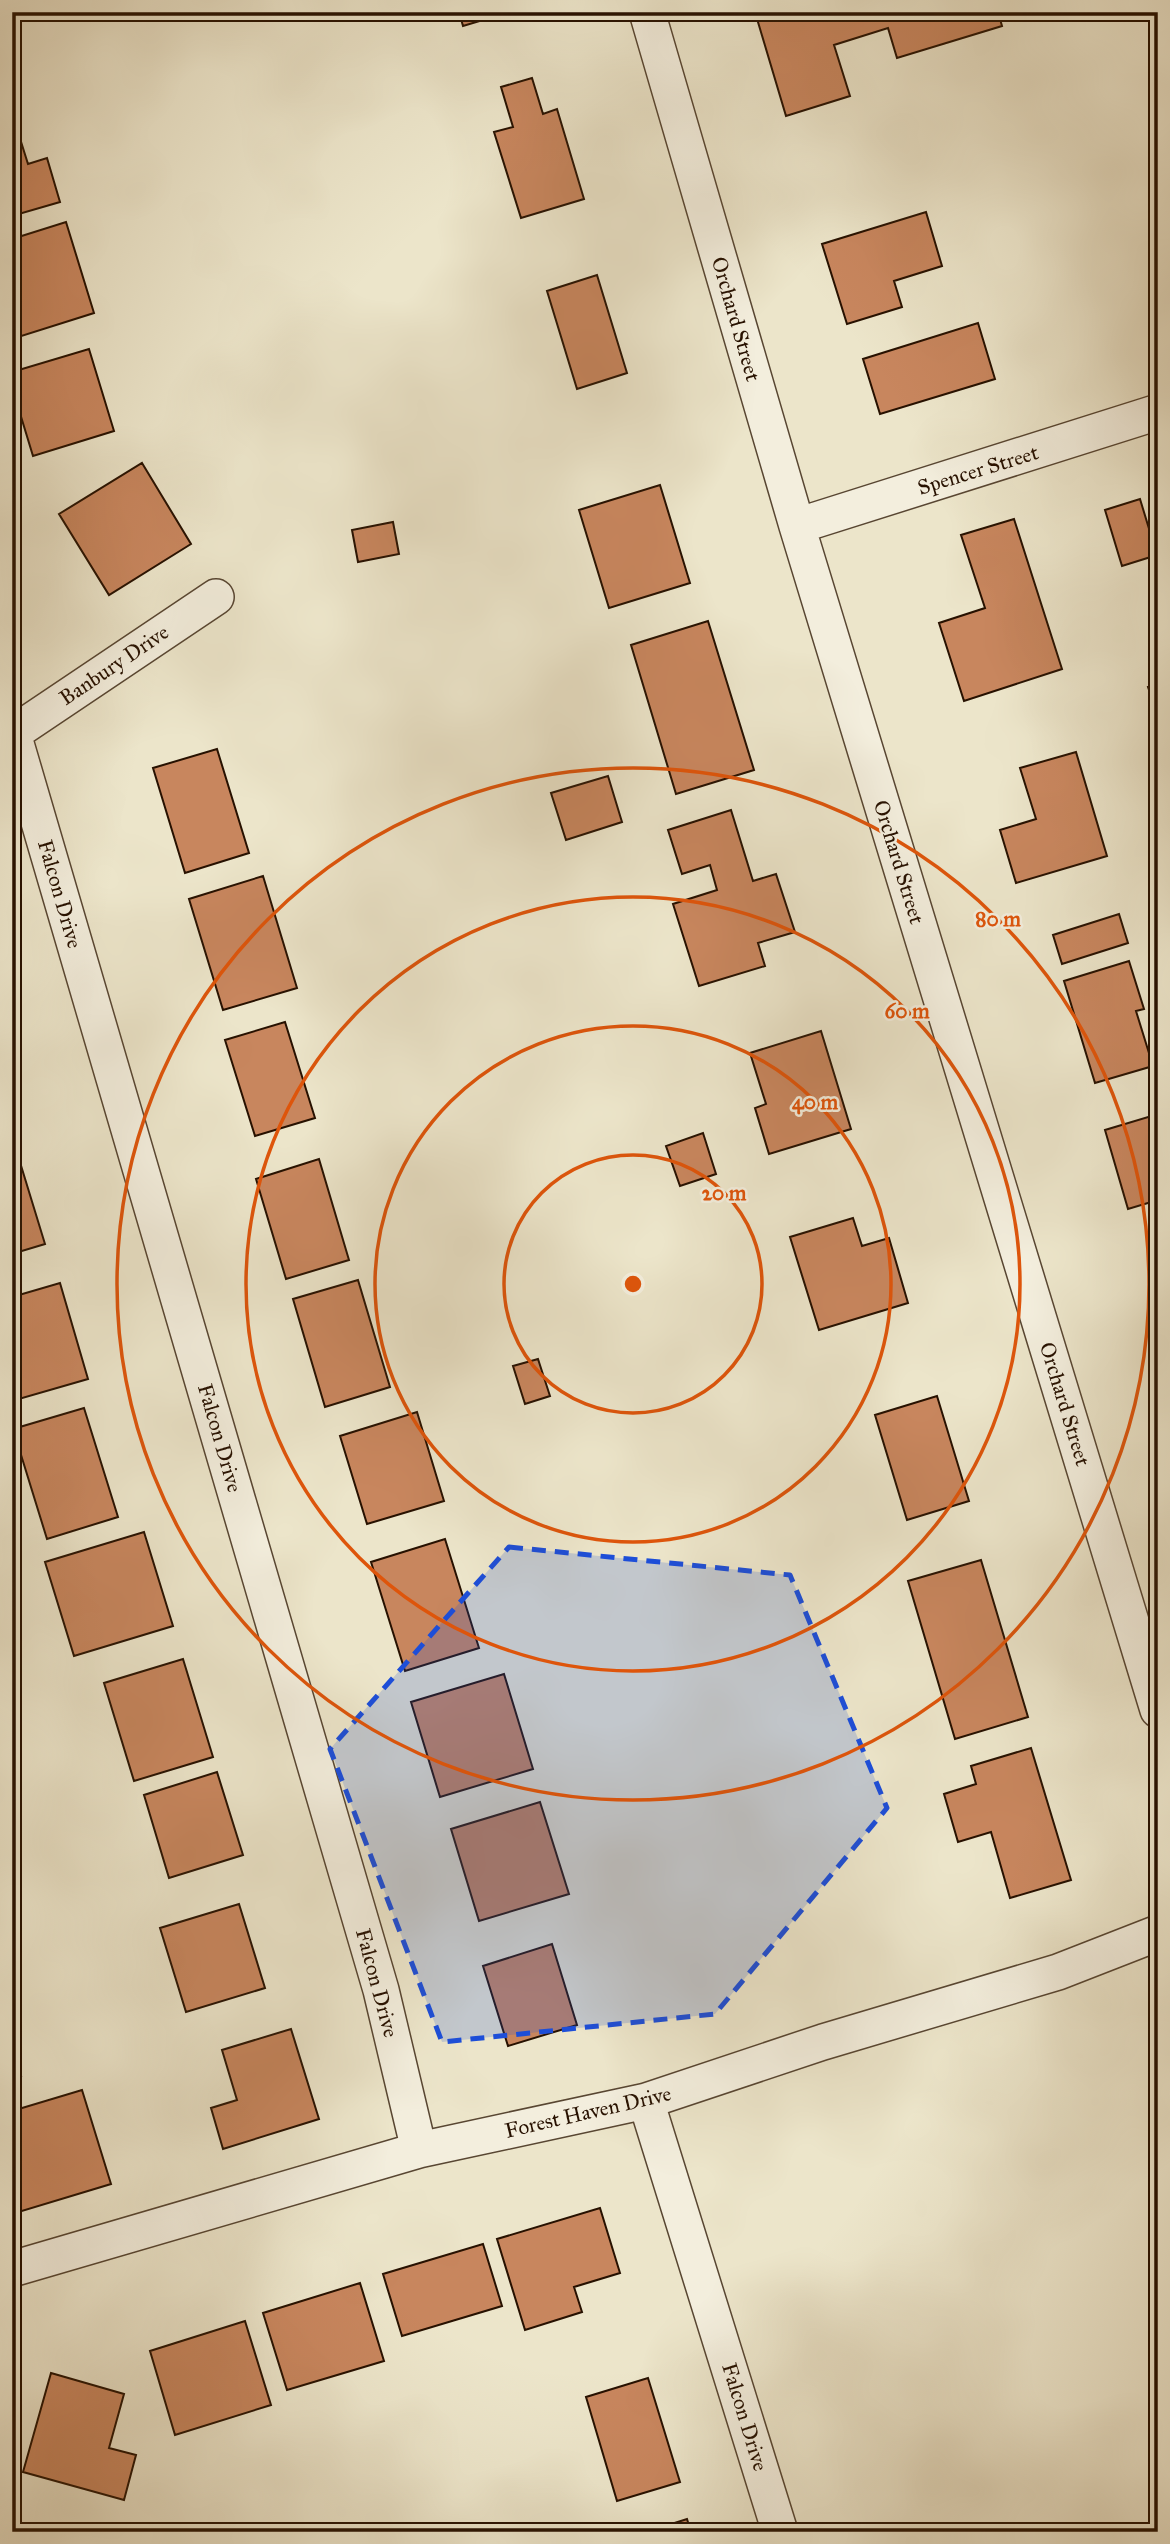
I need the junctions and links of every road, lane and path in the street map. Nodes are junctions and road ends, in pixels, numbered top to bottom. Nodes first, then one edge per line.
1 (647, 12) edge
2 (1158, 412) edge
3 (797, 526) junction
4 (216, 597) dead end
5 (13, 732) edge
6 (1158, 1710) edge
7 (1158, 1933) edge
8 (646, 2102) junction
9 (419, 2150) junction
10 (12, 2269) edge
11 (780, 2532) edge

1 - 3 street, Orchard Street
2 - 3 street, Spencer Street
3 - 6 street, Orchard Street
4 - 5 street, Banbury Drive
5 - 9 street, Falcon Drive
7 - 8 street, Forest Haven Drive
8 - 9 street, Forest Haven Drive
8 - 11 street, Falcon Drive
9 - 10 street, Forest Haven Drive

